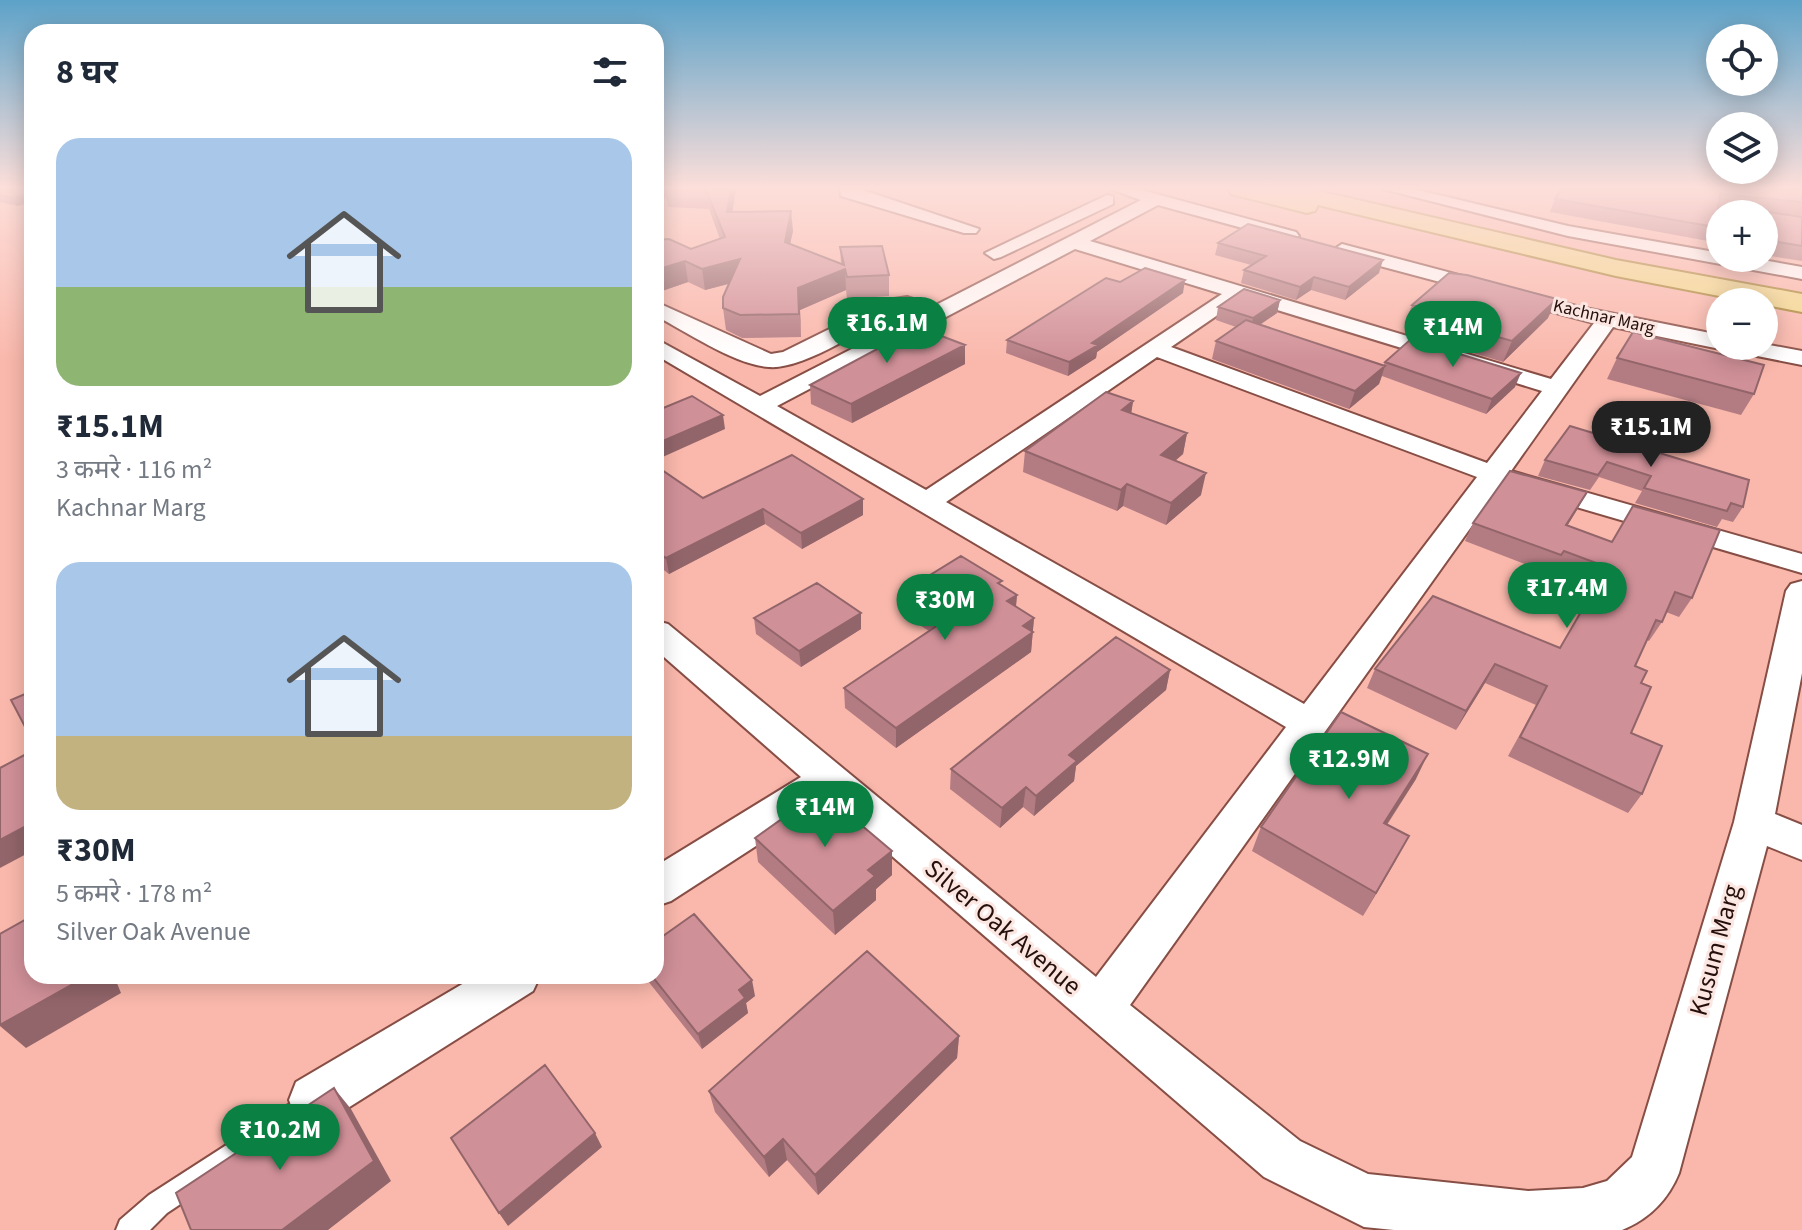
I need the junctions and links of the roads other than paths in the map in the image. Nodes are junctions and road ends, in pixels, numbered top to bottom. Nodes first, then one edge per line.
1 (975, 246) edge
2 (1007, 246) edge
3 (1064, 246) edge
4 (1088, 246) edge
5 (1331, 246) edge
6 (1480, 246) edge
7 (1519, 246) edge
8 (1654, 246) edge
9 (994, 253) junction
10 (1030, 264) junction
11 (1802, 273) edge
12 (1238, 292) junction
13 (1706, 296) edge
14 (1802, 303) edge
15 (1778, 310) edge
16 (935, 314) junction
17 (1802, 314) edge
18 (664, 316) edge
19 (1607, 320) junction
20 (1706, 339) edge
21 (1156, 349) junction
22 (664, 351) edge
23 (1778, 353) edge
24 (1802, 358) edge
25 (1556, 388) junction
26 (760, 405) junction
27 (1493, 474) junction
28 (927, 502) junction
29 (1802, 564) edge
30 (1802, 591) edge
31 (664, 639) edge
32 (1309, 724) junction
33 (829, 779) junction
34 (1754, 822) junction
35 (1802, 843) edge
36 (664, 883) edge
37 (504, 984) edge
38 (1100, 1009) junction
39 (314, 1100) joint
40 (1364, 1200) joint
41 (130, 1230) edge

1 - 9 street
2 - 9 street
3 - 10 street
4 - 12 street
5 - 19 street, Kachnar Marg
6 - 13 main road
7 - 14 main road
8 - 11 street
9 - 10 street
10 - 16 street
12 - 21 street
12 - 25 street
15 - 17 main road
16 - 18 street
16 - 26 street
19 - 20 street, Kachnar Marg
19 - 25 street
21 - 27 street
21 - 28 street
22 - 26 street
23 - 24 street
25 - 27 street
26 - 28 street
27 - 29 street
27 - 32 street
28 - 32 street
30 - 34 street, Kusum Marg
31 - 33 street, Silver Oak Avenue
32 - 38 street
33 - 36 street
33 - 38 street, Silver Oak Avenue
34 - 35 street
34 - 40 street, Kusum Marg
37 - 39 street
38 - 40 street, Silver Oak Avenue
39 - 41 lane

